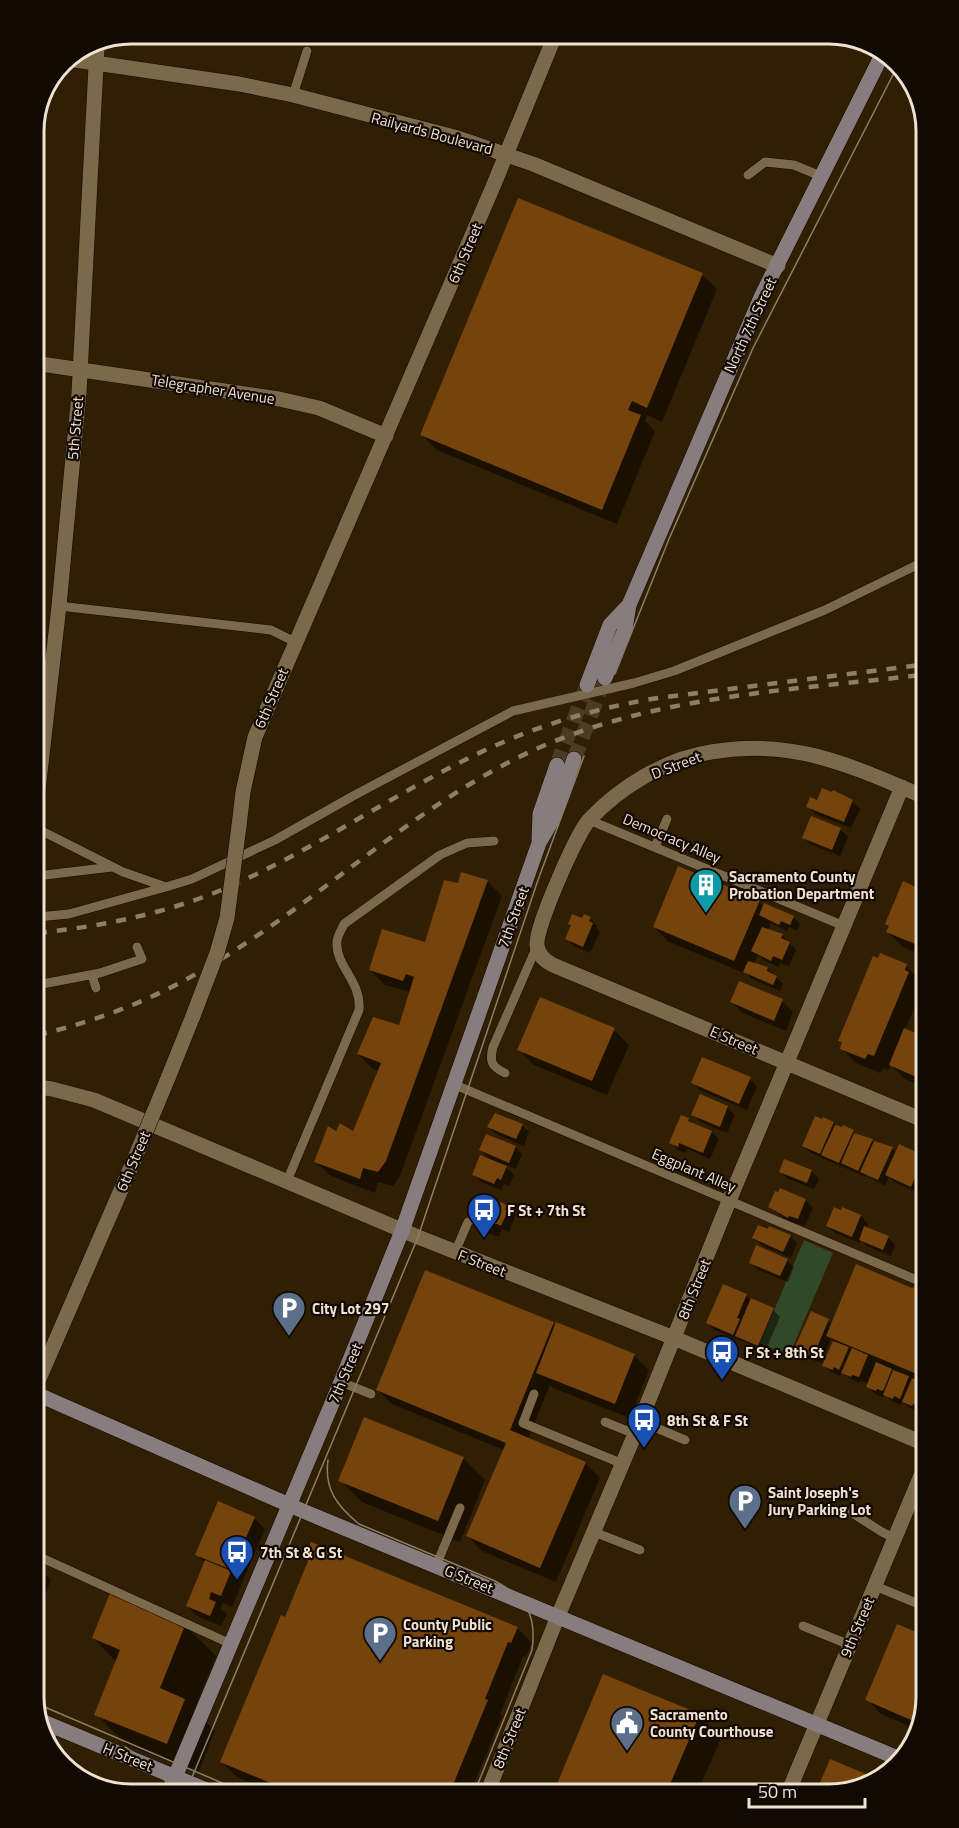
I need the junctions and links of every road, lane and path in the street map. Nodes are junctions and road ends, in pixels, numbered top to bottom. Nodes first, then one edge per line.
1 (552, 44) edge
2 (97, 50) edge
3 (307, 51) dead end
4 (880, 60) edge
5 (79, 61) edge
6 (96, 63) junction
7 (293, 95) junction
8 (507, 154) junction
9 (748, 175) dead end
10 (823, 177) junction
11 (778, 266) junction
12 (44, 364) edge
13 (80, 369) junction
14 (386, 436) junction
15 (916, 565) edge
16 (628, 605) junction
17 (59, 606) junction
18 (295, 642) junction
19 (605, 678) tunnel mouth
20 (587, 685) tunnel mouth
21 (44, 738) edge
22 (574, 759) tunnel mouth
23 (557, 765) tunnel mouth
24 (902, 787) junction
25 (916, 793) edge
26 (667, 819) dead end
27 (589, 820) junction
28 (44, 832) edge
29 (494, 841) dead end
30 (539, 843) junction
31 (655, 847) junction
32 (112, 867) junction
33 (44, 875) edge
34 (166, 886) junction
35 (44, 916) edge
36 (844, 926) junction
37 (537, 945) junction
38 (137, 948) dead end
39 (92, 975) junction
40 (44, 984) edge
41 (96, 988) dead end
42 (786, 1063) junction
43 (505, 1073) dead end
44 (453, 1084) junction
45 (44, 1088) edge
46 (916, 1117) edge
47 (286, 1181) junction
48 (729, 1201) junction
49 (468, 1222) dead end
50 (402, 1231) junction
51 (456, 1252) junction
52 (916, 1280) edge
53 (674, 1338) junction
54 (44, 1367) edge
55 (341, 1382) junction
56 (371, 1394) dead end
57 (534, 1394) dead end
58 (44, 1397) edge
59 (605, 1422) dead end
60 (638, 1427) junction
61 (685, 1440) dead end
62 (916, 1440) edge
63 (623, 1464) junction
64 (916, 1487) edge
65 (290, 1505) junction
66 (460, 1508) dead end
67 (849, 1511) dead end
68 (594, 1532) junction
69 (894, 1538) junction
70 (640, 1550) dead end
71 (44, 1559) edge
72 (436, 1566) junction
73 (875, 1586) junction
74 (916, 1603) edge
75 (558, 1616) junction
76 (803, 1626) dead end
77 (231, 1644) junction
78 (850, 1645) junction
79 (48, 1724) edge
80 (817, 1725) junction
81 (893, 1756) edge
82 (175, 1777) junction
83 (172, 1784) edge
84 (192, 1784) edge
85 (491, 1784) edge
86 (792, 1784) edge

1 - 8 street, 6th Street
2 - 6 street, 5th Street
3 - 7 lane
4 - 10 main road, North 7th Street
5 - 6 street, Railyards Boulevard
6 - 7 street, Railyards Boulevard
6 - 13 street, 5th Street
7 - 8 street, Railyards Boulevard
8 - 11 street, Railyards Boulevard
8 - 14 street, 6th Street
9 - 10 lane
10 - 11 main road, North 7th Street
11 - 16 main road, North 7th Street
12 - 13 street, Telegrapher Avenue
13 - 14 street, Telegrapher Avenue
13 - 17 street, 5th Street
14 - 18 street, 6th Street
15 - 34 lane
16 - 19 main road
16 - 20 main road
17 - 18 lane
17 - 21 street, 5th Street
18 - 54 street, 6th Street, bridge
22 - 30 main road, 7th Street
23 - 30 main road, 7th Street
24 - 25 street, D Street
24 - 27 street, D Street
24 - 36 street, 8th Street
26 - 31 lane
27 - 31 lane, Democracy Alley
27 - 37 street, D Street
28 - 32 lane
29 - 47 lane
30 - 44 main road, 7th Street
31 - 36 lane, Democracy Alley
32 - 33 lane
32 - 34 lane
34 - 35 lane
36 - 42 street, 8th Street
37 - 42 street, E Street
37 - 43 lane
38 - 39 lane
39 - 40 lane
39 - 41 lane
42 - 46 street, E Street
42 - 48 street, 8th Street
44 - 48 lane, Eggplant Alley
44 - 50 main road, 7th Street
45 - 47 street, F Street
47 - 50 street, F Street
48 - 52 lane, Eggplant Alley
48 - 53 street, 8th Street
49 - 51 lane
50 - 51 street, F Street
50 - 55 main road, 7th Street
51 - 53 street, F Street
53 - 60 street, 8th Street
53 - 62 street, F Street
55 - 56 lane
55 - 65 main road, 7th Street
57 - 63 lane
58 - 65 main road, G Street
59 - 60 lane
60 - 61 lane
60 - 63 street, 8th Street
63 - 68 street, 8th Street
64 - 69 street, 9th Street
65 - 72 main road, G Street
65 - 77 main road, 7th Street
66 - 72 lane
67 - 69 lane
68 - 70 lane
68 - 75 street, 8th Street
69 - 73 street, 9th Street
71 - 77 lane
72 - 75 main road, G Street
73 - 74 lane
73 - 78 street, 9th Street
75 - 80 main road, G Street
75 - 85 street, 8th Street
76 - 78 lane
77 - 82 main road, 7th Street
78 - 80 street, 9th Street
79 - 82 main road, H Street
80 - 81 main road, G Street
80 - 86 street, 9th Street
82 - 83 street, 7th Street
82 - 84 main road, H Street

